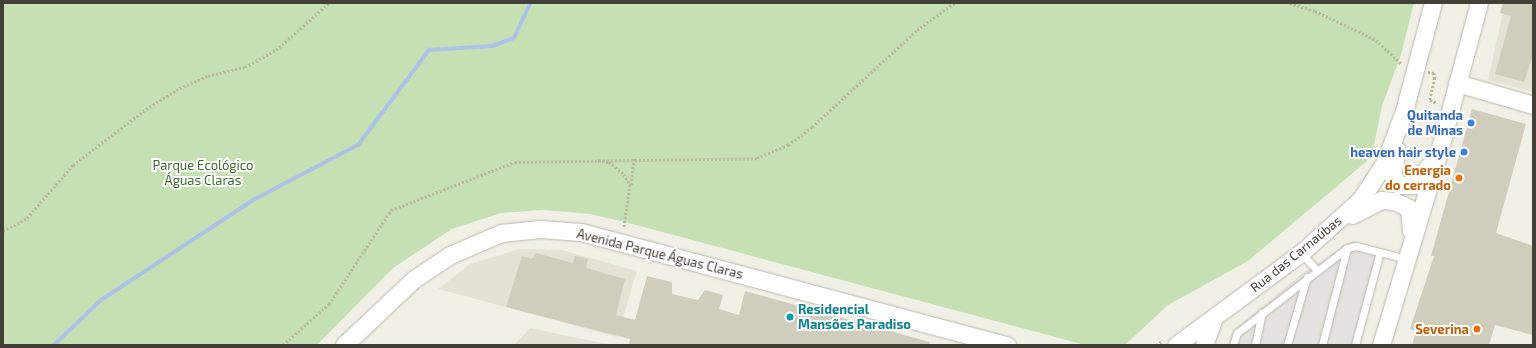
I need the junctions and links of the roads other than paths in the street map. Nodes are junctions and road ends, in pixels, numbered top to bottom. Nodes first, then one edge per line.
1 (1434, 3) edge
2 (1471, 3) edge
3 (1479, 3) edge
4 (1469, 32) junction
5 (1457, 83) junction
6 (1533, 105) edge
7 (1404, 111) junction
8 (1439, 152) junction
9 (1328, 232) junction
10 (1347, 248) junction
11 (1380, 252) junction
12 (1301, 253) junction
13 (1408, 256) junction
14 (1316, 270) junction
15 (1307, 277) junction
16 (1262, 313) junction
17 (1214, 318) junction
18 (1172, 341) edge
19 (344, 345) edge
20 (1007, 345) edge
21 (1204, 345) edge
22 (1233, 345) edge
23 (1255, 345) edge
24 (1287, 345) edge
25 (1322, 345) edge
26 (1355, 345) edge
27 (1381, 345) edge

1 - 7 street, Rua das Carnaúbas
2 - 4 street
3 - 4 street
4 - 5 street
5 - 6 street
5 - 8 street
7 - 8 street
7 - 9 street, Rua das Carnaúbas
8 - 13 street
9 - 12 street, Rua das Carnaúbas
9 - 13 street
10 - 11 lane
10 - 14 lane
10 - 25 lane
11 - 13 lane
11 - 26 lane
12 - 14 lane
12 - 17 street, Rua das Carnaúbas
13 - 27 street
14 - 15 lane
15 - 16 lane
15 - 24 lane
16 - 22 lane
16 - 23 lane
17 - 18 street, Rua das Carnaúbas
17 - 21 street
19 - 20 street, Avenida Parque Águas Claras

